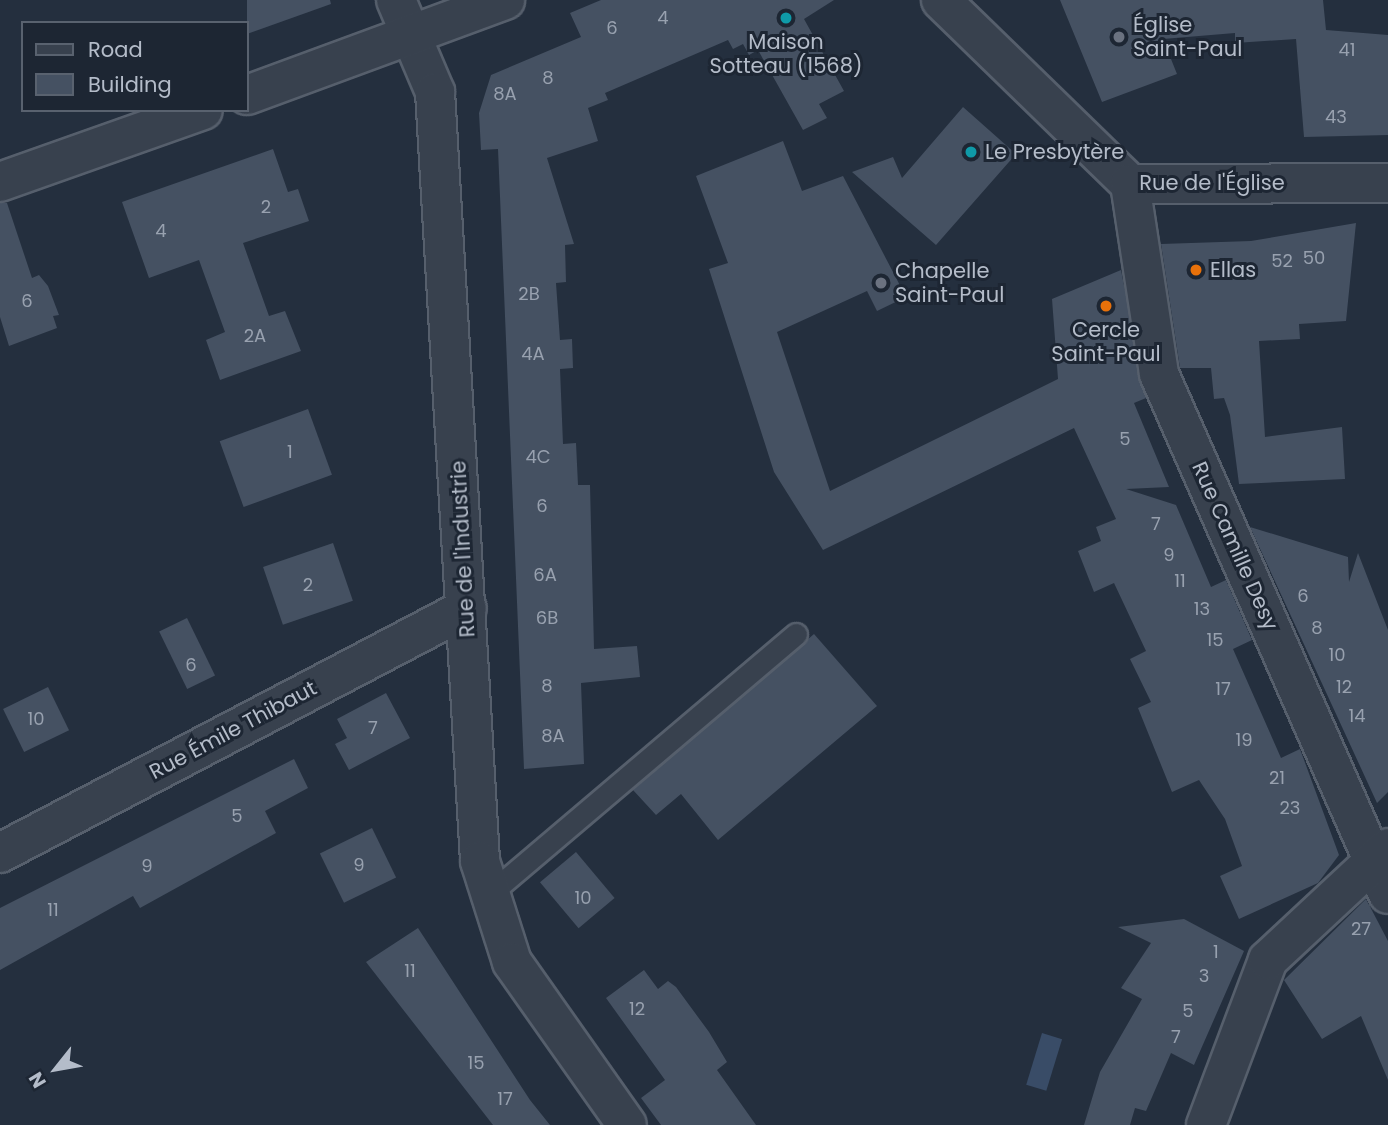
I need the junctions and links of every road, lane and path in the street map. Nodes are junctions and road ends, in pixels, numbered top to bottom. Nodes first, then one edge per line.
1 (396, 0) edge
2 (505, 0) edge
3 (941, 0) edge
4 (411, 37) junction
5 (248, 95) edge
6 (197, 112) edge
7 (0, 182) edge
8 (1388, 183) edge
9 (1130, 184) junction
10 (467, 608) junction
11 (796, 634) dead end
12 (0, 853) edge
13 (1384, 868) edge
14 (487, 896) junction
15 (627, 1125) edge
16 (1206, 1125) edge

1 - 4 street, Rue de l'Industrie
2 - 4 street
3 - 9 street, Rue de l'Église
4 - 5 street
4 - 10 street, Rue de l'Industrie
6 - 7 street
8 - 9 street, Rue de l'Église
9 - 13 street, Rue Camille Desy
10 - 12 street, Rue Émile Thibaut
10 - 14 street, Rue de l'Industrie
11 - 14 lane
13 - 16 street
14 - 15 street, Rue de l'Industrie

